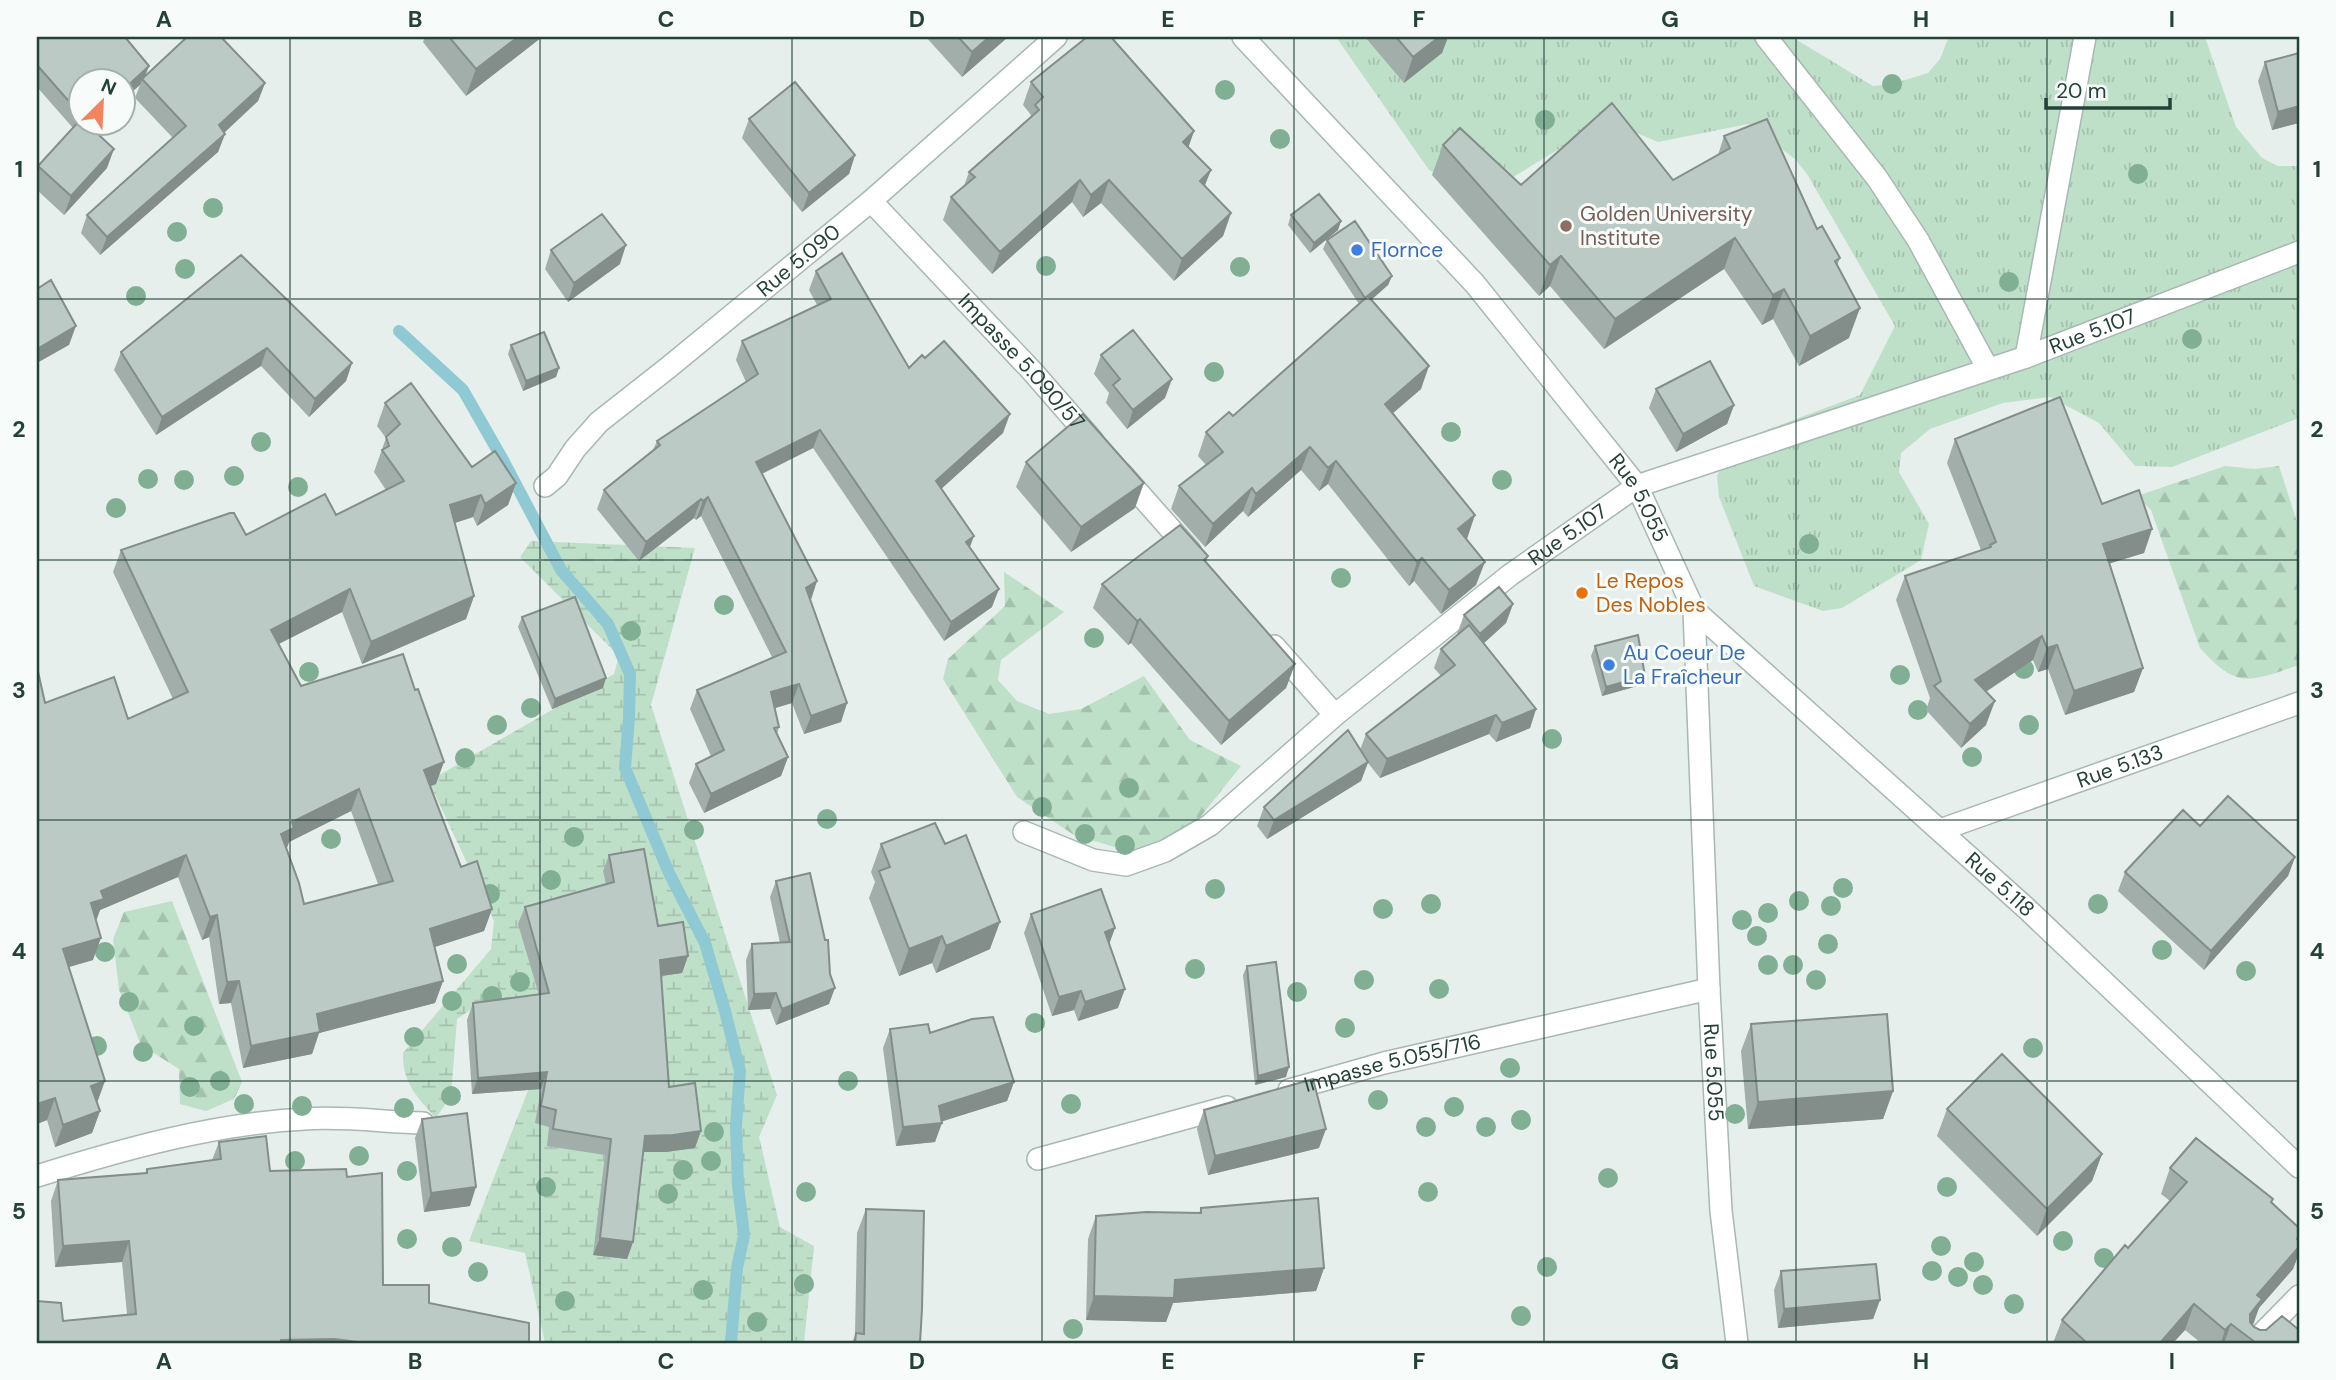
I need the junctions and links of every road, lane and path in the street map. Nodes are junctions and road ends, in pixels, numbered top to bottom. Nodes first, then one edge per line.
1 (1056, 37) edge
2 (1243, 37) edge
3 (1766, 37) edge
4 (2085, 37) edge
5 (871, 201) junction
6 (2299, 252) edge
7 (2026, 357) junction
8 (1988, 369) junction
9 (545, 486) dead end
10 (1637, 486) junction
11 (1207, 569) edge
12 (1693, 610) junction
13 (1262, 632) edge
14 (2299, 703) edge
15 (1335, 715) junction
16 (1940, 830) junction
17 (1024, 832) dead end
18 (1709, 989) junction
19 (423, 1124) edge
20 (1038, 1159) dead end
21 (2299, 1167) edge
22 (37, 1176) edge
23 (2299, 1296) edge
24 (1737, 1343) edge
25 (2253, 1343) edge

1 - 5 street, Rue 5.090
2 - 10 street, Rue 5.055
3 - 8 street
4 - 7 street
5 - 9 street, Rue 5.090
5 - 11 street, Impasse 5.090/57
6 - 7 street, Rue 5.107
7 - 8 street, Rue 5.107
8 - 10 street, Rue 5.107
10 - 12 street, Rue 5.055
10 - 15 street, Rue 5.107
12 - 16 street, Rue 5.118
12 - 18 street, Rue 5.055
13 - 15 street
14 - 16 street, Rue 5.133
15 - 17 street, Rue 5.107
16 - 21 street, Rue 5.118
18 - 20 street, Impasse 5.055/716
18 - 24 street, Rue 5.055
19 - 22 street
23 - 25 street

